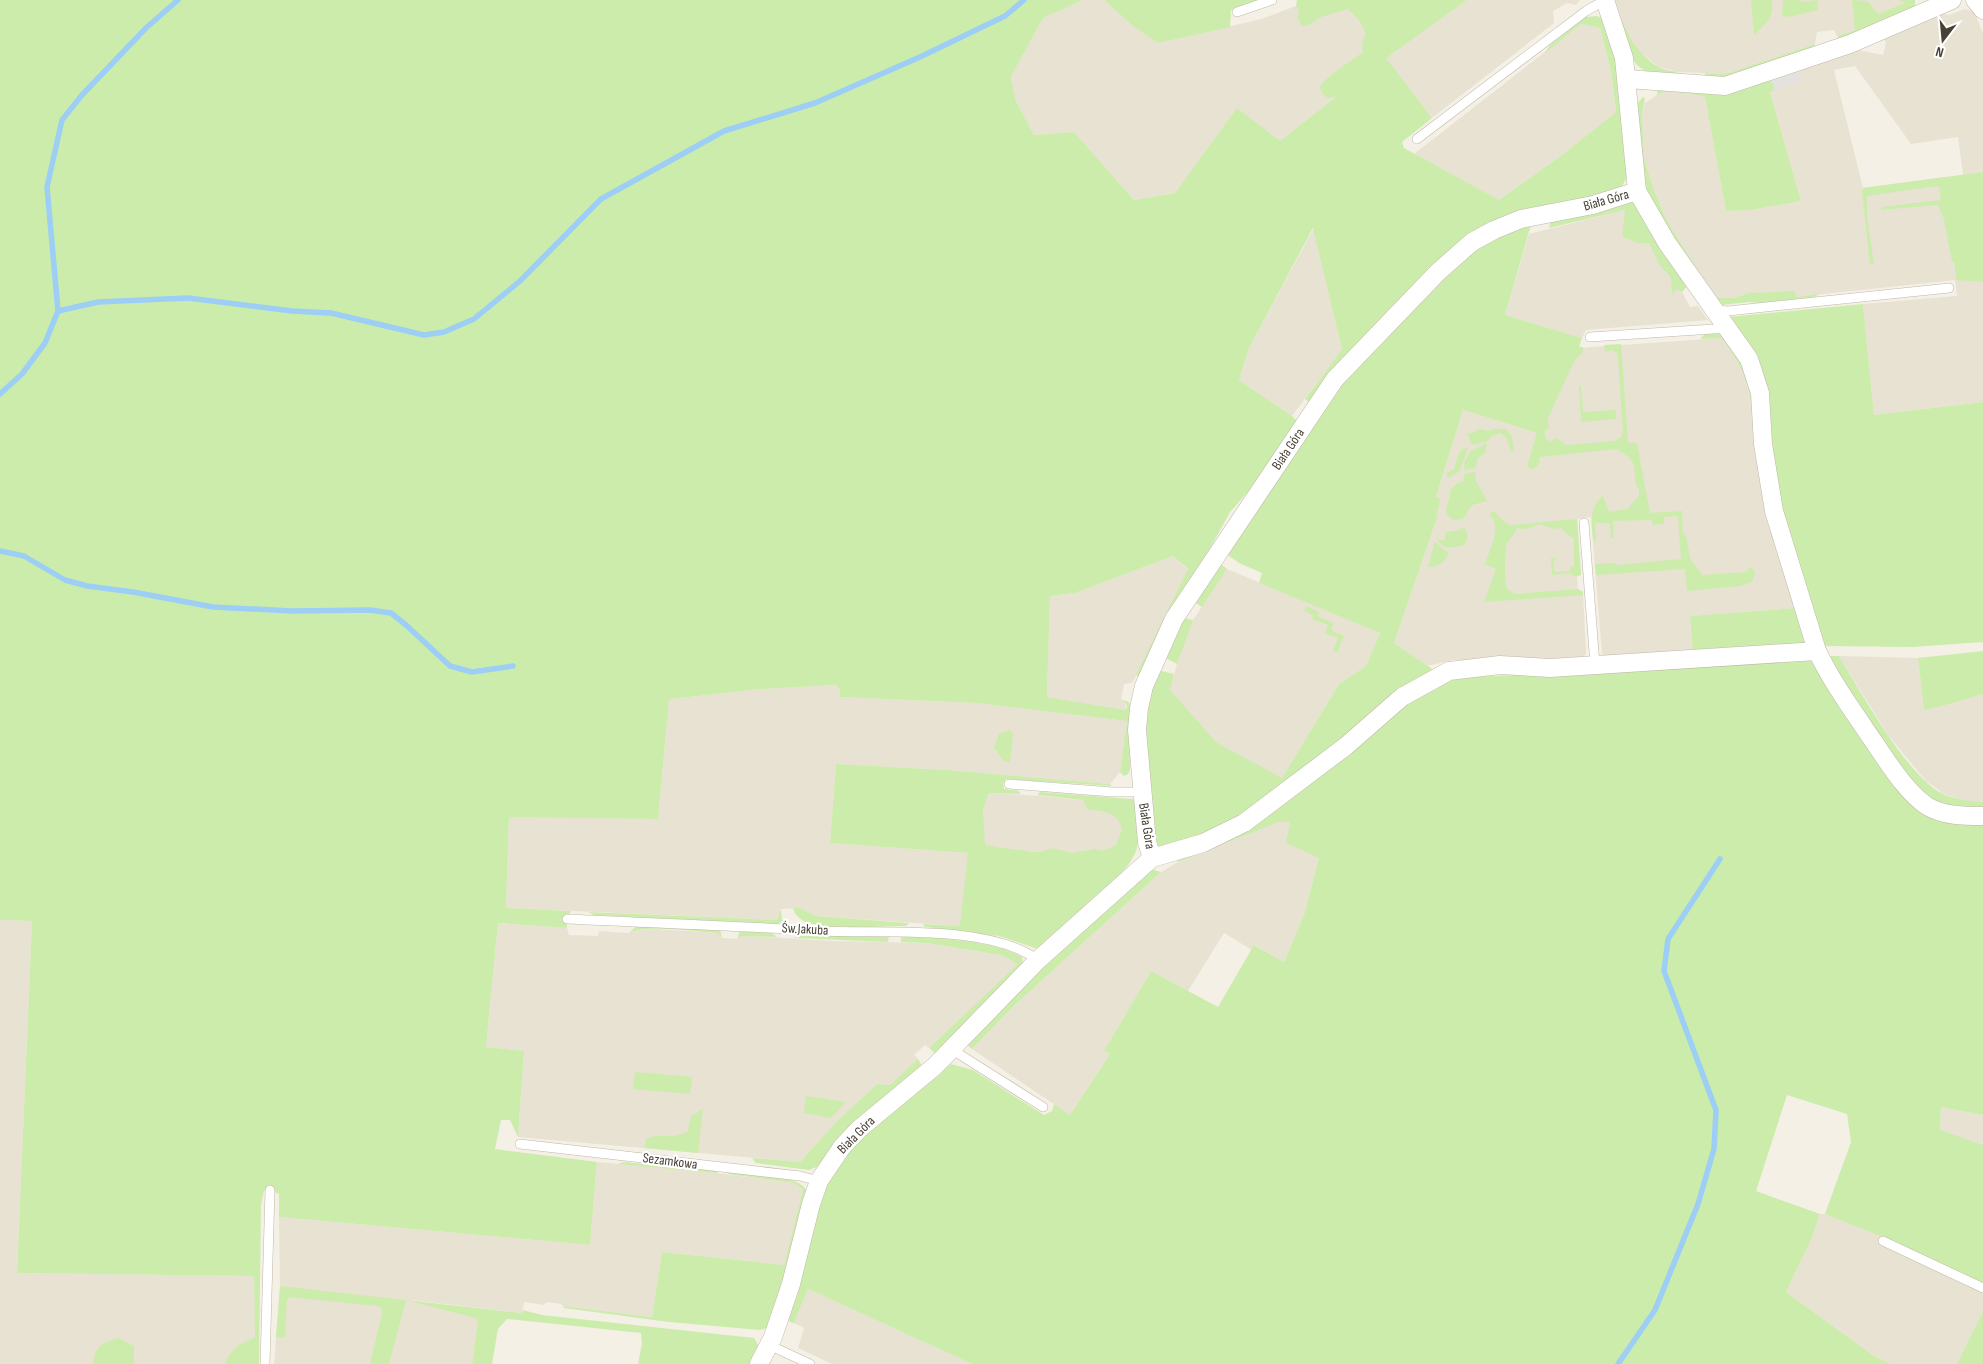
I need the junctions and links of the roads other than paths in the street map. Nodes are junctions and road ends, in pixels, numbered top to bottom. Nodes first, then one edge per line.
1 (1272, 0) edge
2 (1605, 0) edge
3 (1952, 0) edge
4 (1975, 0) edge
5 (1983, 10) edge
6 (1237, 12) dead end
7 (1627, 79) junction
8 (1417, 139) dead end
9 (1637, 191) junction
10 (1949, 288) dead end
11 (1715, 310) junction
12 (1729, 328) junction
13 (1590, 337) dead end
14 (1584, 523) dead end
15 (1817, 651) junction
16 (1595, 665) junction
17 (1009, 784) dead end
18 (1142, 792) junction
19 (1983, 816) edge
20 (1152, 858) junction
21 (567, 918) dead end
22 (1038, 960) junction
23 (951, 1049) junction
24 (1043, 1107) dead end
25 (520, 1144) dead end
26 (819, 1181) junction
27 (270, 1190) dead end
28 (1883, 1242) dead end
29 (1983, 1288) edge
30 (769, 1345) junction
31 (265, 1364) edge
32 (759, 1364) edge
33 (810, 1364) edge

1 - 6 lane
2 - 7 street
2 - 8 lane
3 - 7 street
4 - 5 street
7 - 9 street
9 - 11 street
9 - 18 street, Biała Góra
10 - 11 lane
11 - 12 street
12 - 13 lane
12 - 15 street
14 - 16 lane
15 - 16 street
15 - 19 street
16 - 20 street
17 - 18 lane
18 - 20 street, Biała Góra
20 - 22 street, Biała Góra
21 - 22 lane, Św.Jakuba
22 - 23 street, Biała Góra
23 - 24 lane
23 - 26 street, Biała Góra
25 - 26 lane, Sezamkowa
26 - 30 street, Biała Góra
27 - 31 lane
28 - 29 lane
30 - 32 street, Biała Góra
30 - 33 lane

